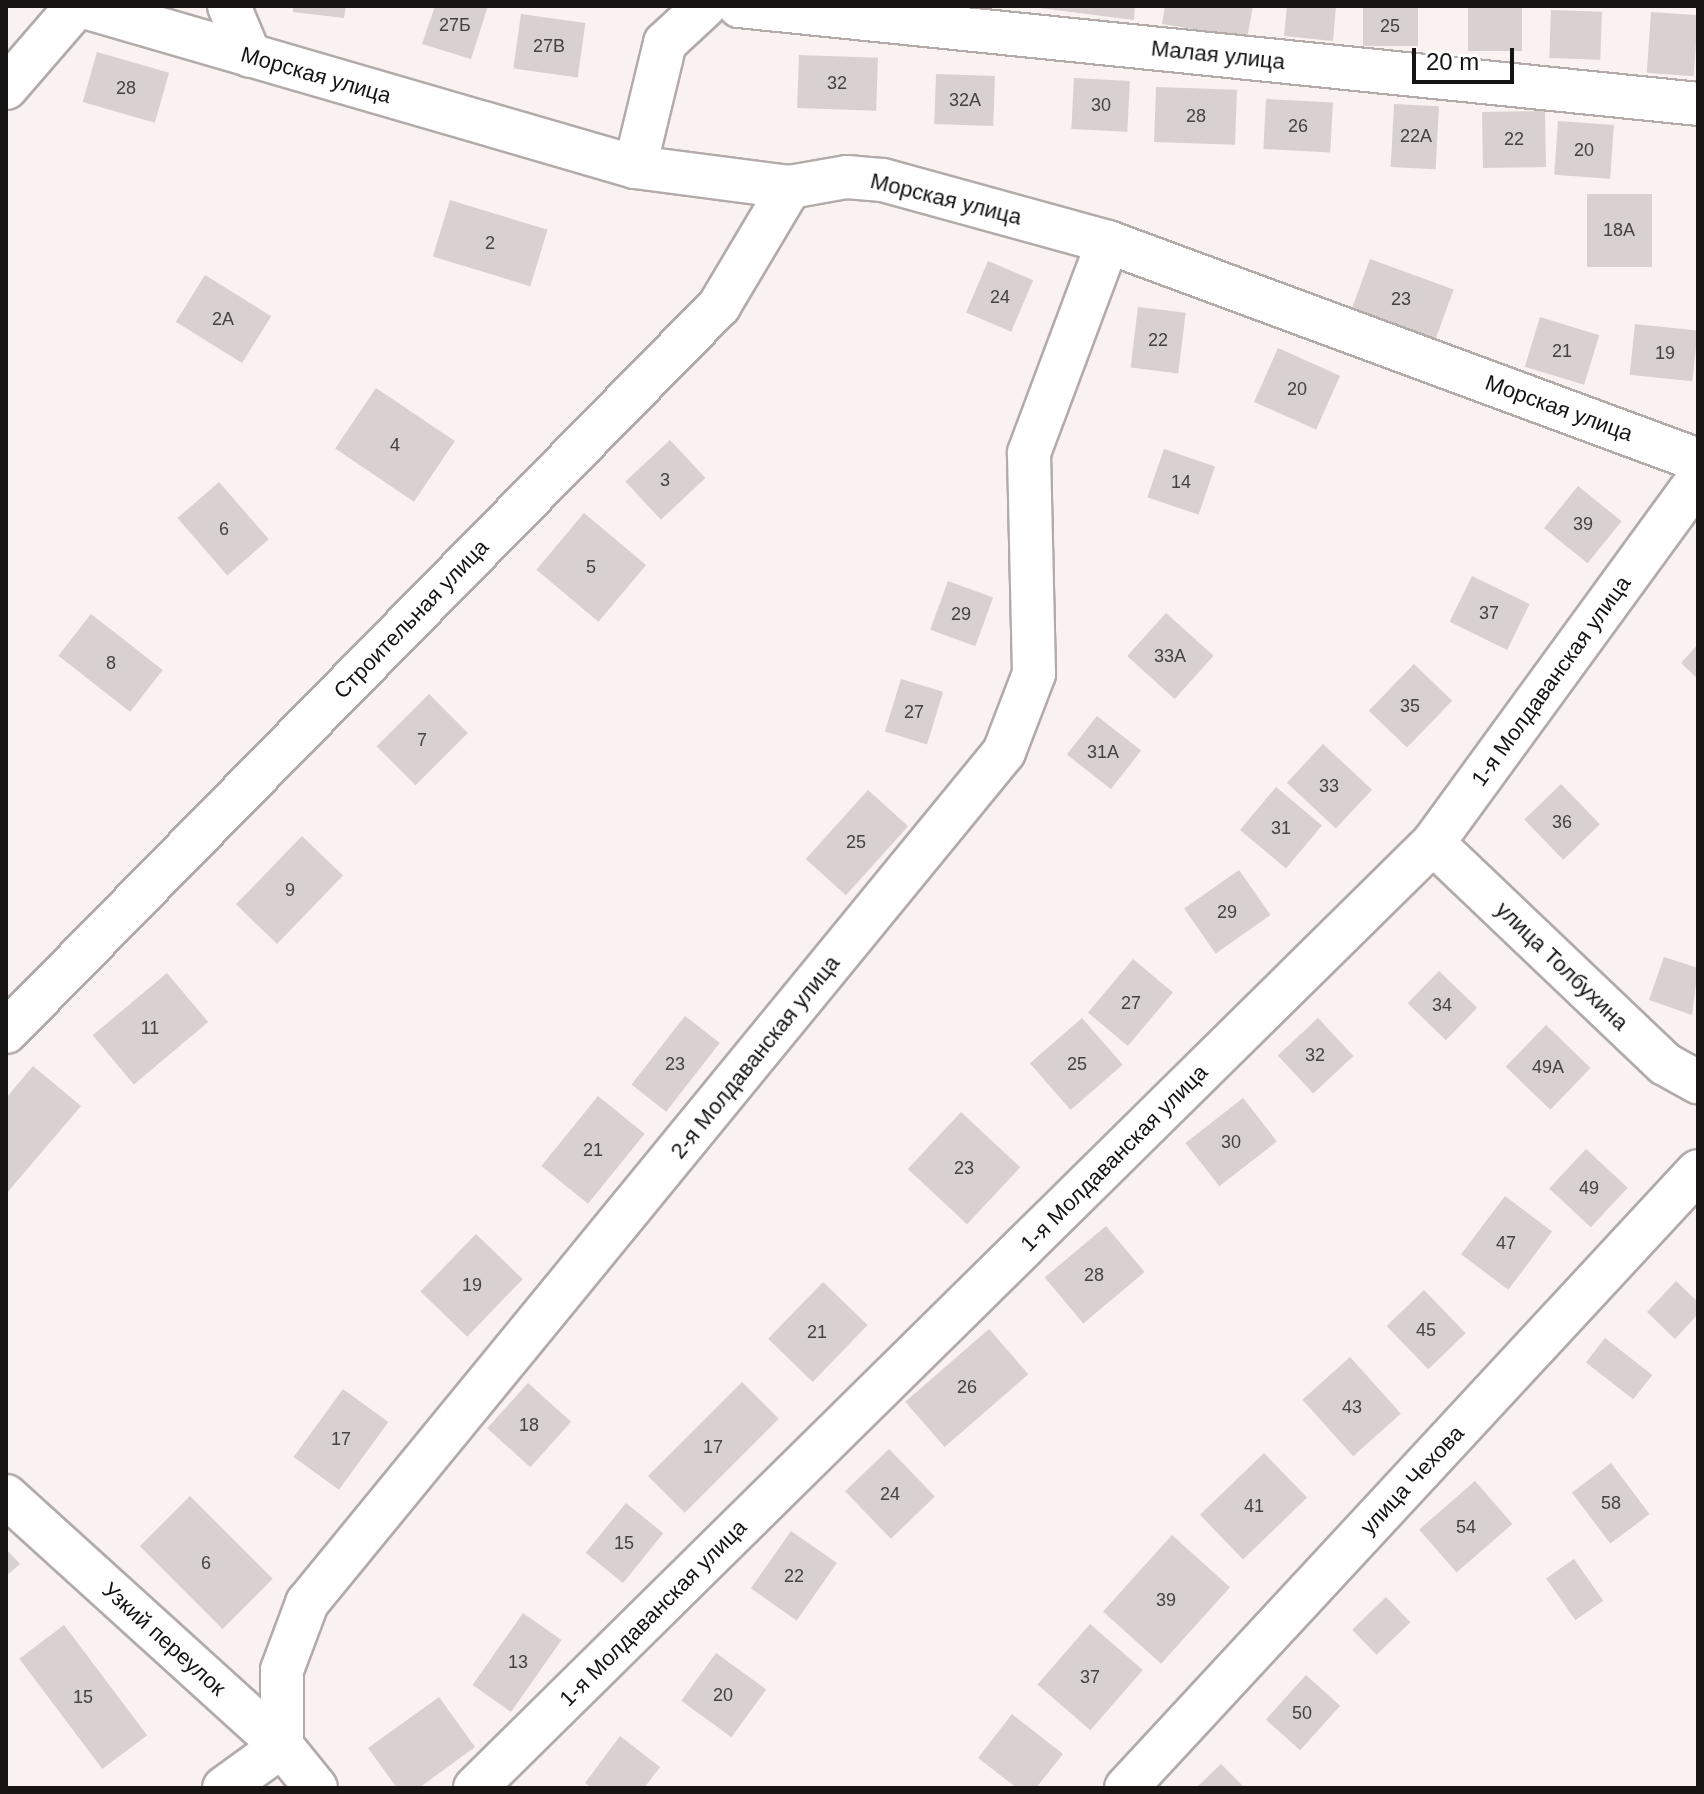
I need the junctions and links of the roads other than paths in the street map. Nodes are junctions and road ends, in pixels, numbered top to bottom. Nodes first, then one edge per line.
1 (79, 6) edge
2 (229, 6) edge
3 (705, 6) edge
4 (739, 6) edge
5 (250, 56) junction
6 (6, 88) edge
7 (1698, 104) edge
8 (635, 167) junction
9 (790, 187) junction
10 (1108, 242) junction
11 (1698, 460) edge
12 (1698, 480) edge
13 (1433, 843) junction
14 (6, 1032) edge
15 (1698, 1082) edge
16 (1698, 1171) edge
17 (6, 1496) edge
18 (282, 1746) junction
19 (224, 1788) edge
20 (316, 1788) edge
21 (475, 1788) edge
22 (1126, 1788) edge

1 - 5 street, Морская улица
1 - 6 street
2 - 5 street
3 - 8 street
4 - 7 street, Малая улица
5 - 8 street, Морская улица
8 - 9 street, Морская улица
9 - 10 street, Морская улица
9 - 14 street, Строительная улица
10 - 11 street, Морская улица
10 - 18 street, 2-я Молдаванская улица
12 - 13 street, 1-я Молдаванская улица
13 - 15 street, улица Толбухина
13 - 21 street, 1-я Молдаванская улица
16 - 22 street, улица Чехова
17 - 18 street, Узкий переулок
18 - 19 street
18 - 20 street, Узкий переулок

